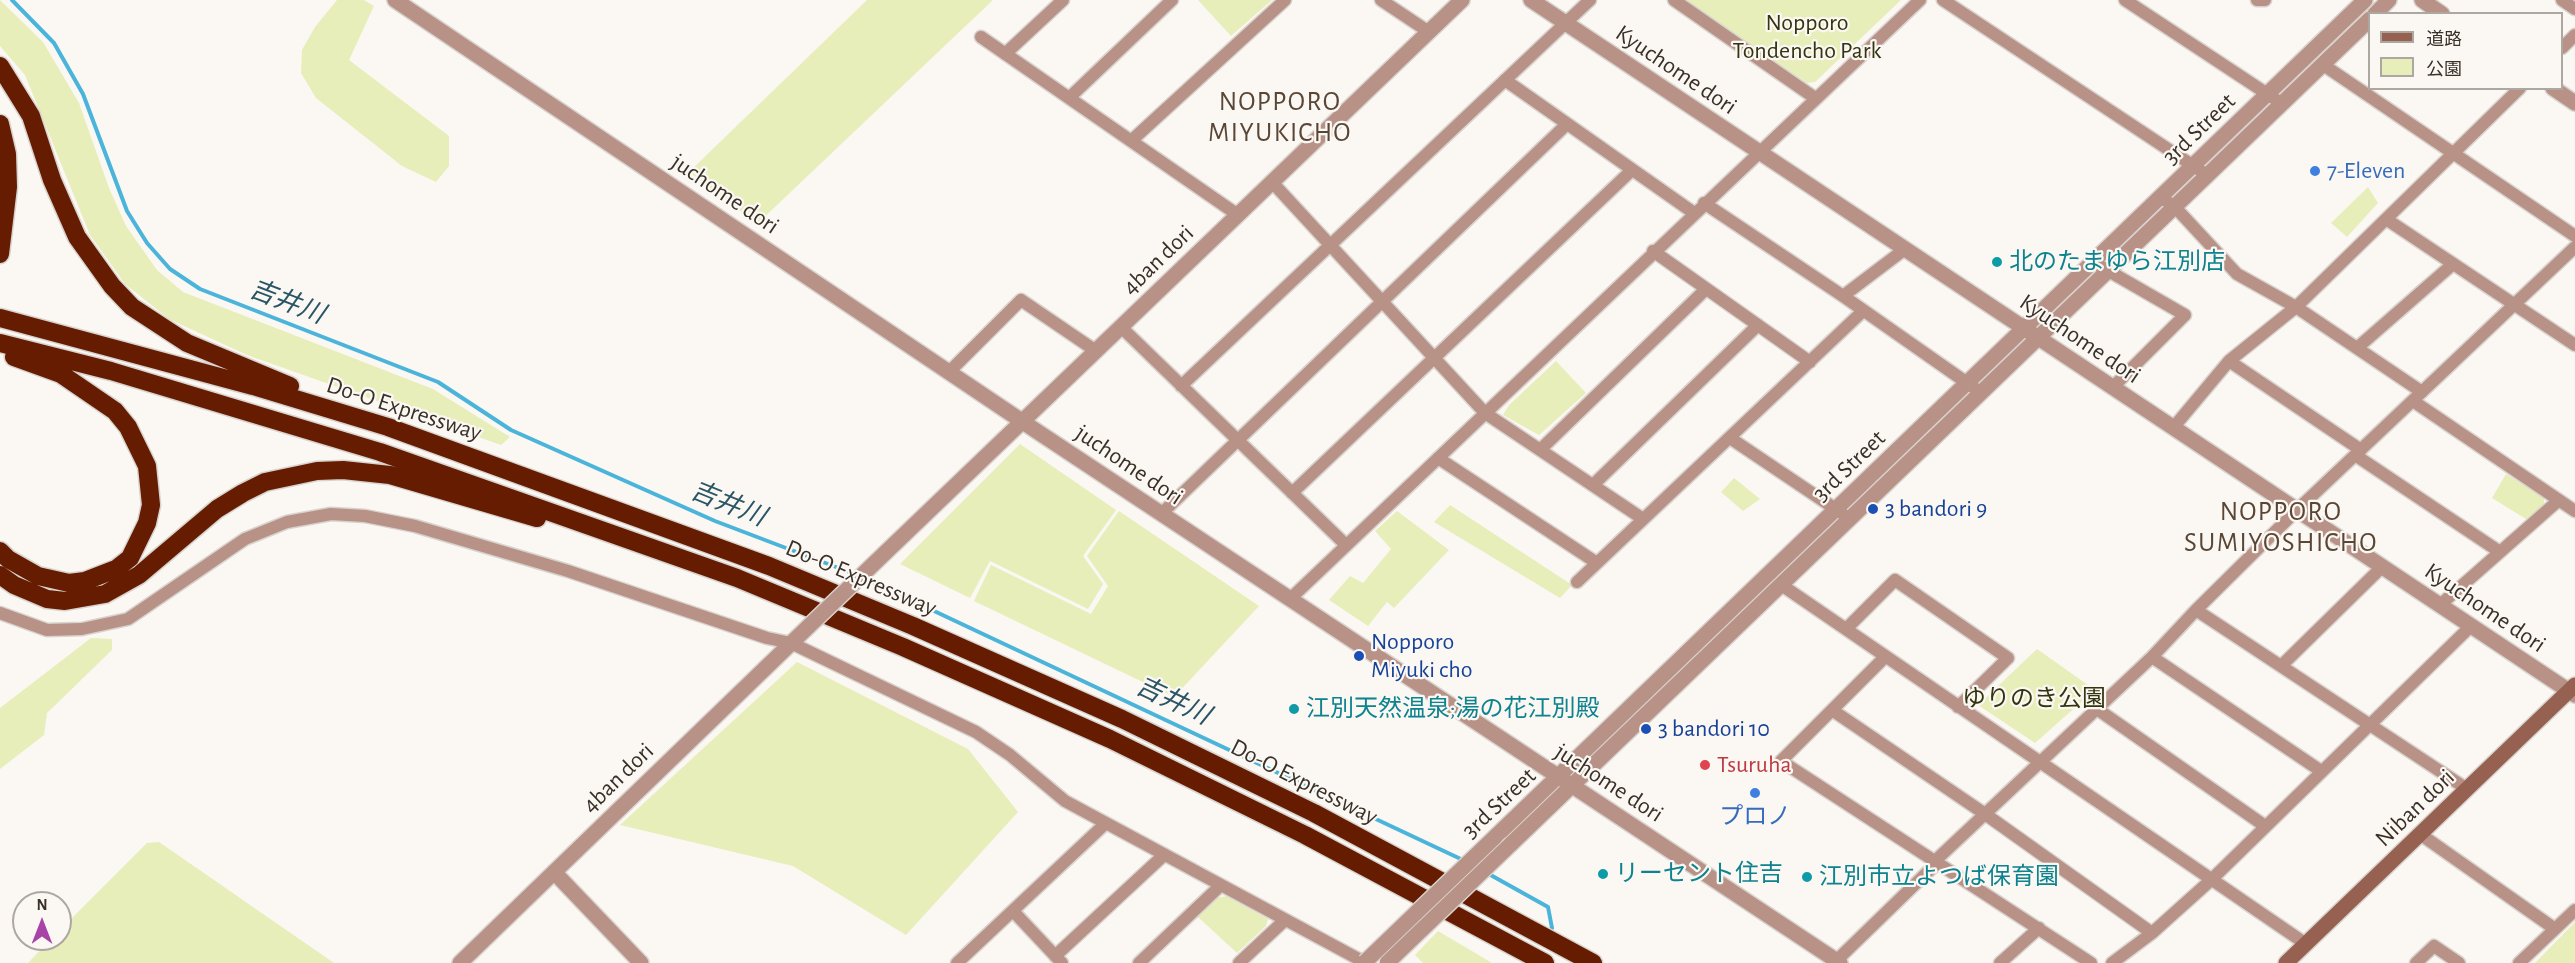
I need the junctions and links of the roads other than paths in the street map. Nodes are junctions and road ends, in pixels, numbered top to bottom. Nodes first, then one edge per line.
1 (395, 0) edge
2 (1063, 0) edge
3 (1172, 0) edge
4 (1285, 0) edge
5 (1381, 0) edge
6 (1462, 0) edge
7 (1531, 0) edge
8 (1590, 0) edge
9 (1674, 0) edge
10 (1920, 0) edge
11 (1943, 0) edge
12 (2125, 0) edge
13 (2257, 0) edge
14 (2265, 0) edge
15 (2365, 0) edge
16 (2389, 0) edge
17 (2422, 0) edge
18 (2562, 0) edge
19 (2575, 9) edge
20 (2377, 12) edge
21 (2439, 12) edge
22 (2368, 21) edge
23 (1566, 23) junction
24 (1429, 32) junction
25 (2575, 35) edge
26 (981, 37) dead end
27 (2563, 47) edge
28 (1005, 54) junction
29 (2322, 64) junction
30 (0, 66) edge
31 (1505, 80) junction
32 (2518, 90) edge
33 (2556, 90) edge
34 (2267, 94) junction
35 (1069, 98) junction
36 (1815, 98) junction
37 (2575, 103) edge
38 (2281, 104) junction
39 (0, 124) edge
40 (1567, 124) junction
41 (1131, 141) junction
42 (1758, 152) junction
43 (2452, 154) junction
44 (2193, 166) junction
45 (1632, 170) junction
46 (2207, 175) junction
47 (1272, 182) junction
48 (2160, 197) junction
49 (1704, 203) junction
50 (2174, 206) junction
51 (1694, 213) junction
52 (1238, 215) junction
53 (2386, 219) junction
54 (2575, 236) edge
55 (1330, 245) junction
56 (2575, 247) edge
57 (1905, 249) junction
58 (1653, 252) junction
59 (0, 254) edge
60 (2093, 262) junction
61 (2453, 264) junction
62 (2108, 269) junction
63 (1706, 289) junction
64 (1843, 296) junction
65 (1382, 301) junction
66 (2514, 305) junction
67 (2296, 307) junction
68 (1863, 312) junction
69 (0, 318) edge
70 (1758, 326) junction
71 (1120, 327) junction
72 (2031, 333) junction
73 (0, 343) edge
74 (2575, 345) edge
75 (2357, 348) junction
76 (1096, 351) junction
77 (0, 352) edge
78 (24, 355) junction
79 (1434, 357) junction
80 (2229, 361) junction
81 (1810, 362) junction
82 (950, 372) junction
83 (1181, 386) junction
84 (2113, 387) junction
85 (1974, 388) junction
86 (2422, 392) junction
87 (2413, 401) junction
88 (1485, 413) junction
89 (1022, 421) junction
90 (388, 427) junction
91 (2173, 428) junction
92 (1730, 438) junction
93 (1237, 441) junction
94 (1540, 450) junction
95 (2358, 452) junction
96 (1438, 458) junction
97 (1593, 485) junction
98 (1292, 493) junction
99 (2559, 500) junction
100 (2297, 510) junction
101 (2575, 511) edge
102 (1843, 513) junction
103 (1161, 514) junction
104 (1643, 519) junction
105 (1346, 545) junction
106 (0, 551) edge
107 (2500, 552) junction
108 (1597, 563) junction
109 (2382, 567) junction
110 (0, 575) edge
111 (737, 578) junction
112 (1577, 582) dead end
113 (1780, 584) junction
114 (1290, 599) junction
115 (2440, 605) junction
116 (2196, 610) junction
117 (0, 613) edge
118 (2471, 626) junction
119 (1846, 629) junction
120 (791, 643) junction
121 (1885, 657) junction
122 (2152, 657) junction
123 (2280, 666) junction
124 (2573, 691) edge
125 (1958, 707) junction
126 (2097, 709) junction
127 (1832, 710) junction
128 (2369, 724) junction
129 (2039, 763) junction
130 (2321, 771) junction
131 (1566, 781) junction
132 (2467, 789) junction
133 (1985, 814) junction
134 (1106, 824) junction
135 (2265, 826) junction
136 (2420, 834) junction
137 (1164, 855) junction
138 (1937, 861) junction
139 (554, 872) junction
140 (2211, 879) junction
141 (1220, 886) junction
142 (1013, 910) junction
143 (2575, 910) edge
144 (1285, 920) junction
145 (2039, 928) junction
146 (2555, 929) junction
147 (2152, 933) junction
148 (2306, 944) junction
149 (1059, 959) edge
150 (961, 962) edge
151 (1838, 962) edge
152 (460, 963) edge
153 (641, 963) edge
154 (1139, 963) edge
155 (1239, 963) edge
156 (1365, 963) edge
157 (1387, 963) edge
158 (1545, 963) edge
159 (1593, 963) edge
160 (2000, 963) edge
161 (2091, 963) edge
162 (2112, 963) edge
163 (2286, 963) edge
164 (2416, 963) edge
165 (2459, 963) edge
166 (2519, 963) edge

1 - 82 street, juchome dori
2 - 28 street
3 - 35 street
4 - 41 street
5 - 24 street
6 - 24 street, 4ban dori
7 - 23 street, Kyuchome dori
8 - 23 street
9 - 36 street
10 - 36 street
11 - 44 street
12 - 34 street
13 - 14 street
15 - 34 street, 3rd Street
16 - 20 street
17 - 21 street
18 - 19 street
22 - 29 street, 3rd Street
23 - 31 street
23 - 42 street, Kyuchome dori
24 - 47 street, 4ban dori
25 - 27 street
26 - 28 street
28 - 35 street
29 - 38 street, 3rd Street
29 - 43 street
30 - 90 highway
31 - 40 street
31 - 55 street
32 - 43 street
33 - 37 street
34 - 38 street
34 - 44 street, 3rd Street
35 - 41 street
36 - 42 street
38 - 46 street, 3rd Street
39 - 59 highway
40 - 45 street
40 - 65 street
41 - 52 street
42 - 49 street
42 - 57 street, Kyuchome dori
43 - 53 street
43 - 54 street
44 - 46 street
44 - 48 street, 3rd Street
45 - 51 street
45 - 79 street
46 - 50 street, 3rd Street
47 - 52 street, 4ban dori
47 - 55 street
48 - 50 street
48 - 60 street, 3rd Street
49 - 51 street
49 - 64 street
50 - 62 street, 3rd Street
50 - 67 street
51 - 58 street
52 - 71 street, 4ban dori
53 - 61 street
53 - 67 street
55 - 65 street
55 - 83 street
56 - 66 street
57 - 64 street
57 - 72 street, Kyuchome dori
58 - 63 street
58 - 88 street
60 - 62 street
60 - 72 street, 3rd Street
61 - 66 street
61 - 75 street
62 - 72 street, 3rd Street
62 - 84 street
63 - 70 street
63 - 94 street
64 - 68 street
65 - 79 street
65 - 93 street
66 - 74 street
66 - 86 street
67 - 75 street
67 - 80 street
68 - 81 street
68 - 85 street
69 - 90 highway, Do-O Expressway
70 - 81 street
70 - 97 street
71 - 76 street, 4ban dori
71 - 83 street
72 - 84 street, Kyuchome dori
72 - 85 street, 3rd Street
73 - 78 highway, Do-O Expressway
75 - 86 street
76 - 82 street
76 - 89 street, 4ban dori
77 - 78 highway
78 - 106 highway
78 - 111 highway, Do-O Expressway
79 - 88 street
79 - 98 street
80 - 91 street
80 - 95 street
81 - 92 street
82 - 89 street, juchome dori
83 - 93 street
84 - 91 street, Kyuchome dori
85 - 102 street, 3rd Street
86 - 87 street
87 - 95 street
87 - 99 street
88 - 94 street
88 - 96 street
89 - 103 street, juchome dori
89 - 120 street, 4ban dori, bridge
90 - 159 highway, Do-O Expressway
91 - 100 street, Kyuchome dori
92 - 102 street
92 - 104 street
93 - 98 street
93 - 103 street
94 - 97 street
95 - 100 street
95 - 107 street
96 - 105 street
96 - 108 street
97 - 104 street
98 - 105 street
99 - 101 street
99 - 107 street
100 - 109 street, Kyuchome dori
100 - 116 street
102 - 113 street, 3rd Street
102 - 131 street, 3rd Street
103 - 114 street, juchome dori
104 - 108 street
105 - 114 street
107 - 115 street
108 - 112 street
109 - 115 street, Kyuchome dori
109 - 123 street
110 - 111 highway
111 - 158 highway, Do-O Expressway
113 - 119 street
113 - 131 street, 3rd Street
114 - 131 street, juchome dori
115 - 118 street, Kyuchome dori
116 - 122 street
116 - 123 street
117 - 120 street
118 - 124 street, Kyuchome dori
118 - 128 street
119 - 121 street
119 - 125 street
120 - 134 street
120 - 139 street, 4ban dori
121 - 125 street
121 - 127 street
122 - 126 street
122 - 130 street
123 - 128 street
124 - 132 main road, Niban dori
125 - 129 street
126 - 129 street
126 - 135 street
127 - 133 street
127 - 138 street
128 - 130 street
128 - 132 street
129 - 133 street
129 - 140 street
130 - 135 street
131 - 151 street, juchome dori
131 - 156 street, 3rd Street, bridge
131 - 157 street, 3rd Street, bridge
132 - 136 main road, Niban dori
133 - 138 street
133 - 147 street
134 - 137 street
134 - 142 street
135 - 140 street
136 - 146 street
136 - 148 main road, Niban dori
137 - 141 street
137 - 149 street
138 - 145 street
138 - 151 street
139 - 152 street, 4ban dori
139 - 153 street
140 - 147 street
140 - 148 street
141 - 144 street
141 - 154 street
142 - 149 street
142 - 150 street
143 - 146 street
144 - 155 street
144 - 156 street
145 - 160 street
145 - 161 street
146 - 166 street
147 - 162 street
148 - 163 main road, Niban dori
164 - 165 street

